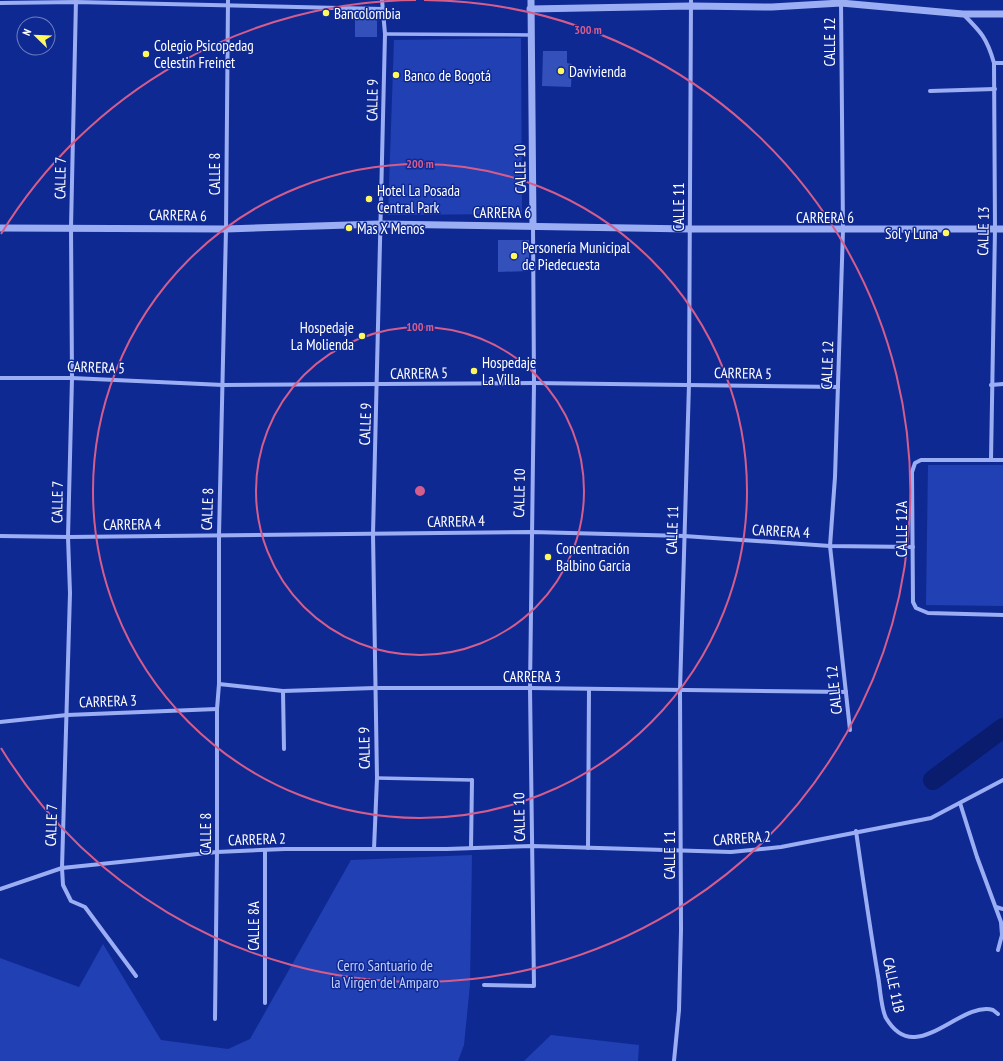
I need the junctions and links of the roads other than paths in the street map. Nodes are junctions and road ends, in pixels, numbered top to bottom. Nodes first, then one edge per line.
1 (228, 0) edge
2 (382, 0) edge
3 (530, 0) edge
4 (76, 1) edge
5 (841, 2) edge
6 (0, 3) edge
7 (691, 3) edge
8 (228, 7) junction
9 (530, 9) junction
10 (382, 10) junction
11 (963, 14) junction
12 (1003, 14) edge
13 (386, 34) junction
14 (531, 35) junction
15 (994, 63) junction
16 (1003, 63) edge
17 (995, 89) junction
18 (930, 91) dead end
19 (380, 224) junction
20 (533, 226) junction
21 (71, 227) junction
22 (0, 228) edge
23 (226, 229) junction
24 (690, 229) junction
25 (995, 229) junction
26 (1003, 229) edge
27 (843, 230) junction
28 (0, 378) edge
29 (72, 378) junction
30 (534, 383) junction
31 (689, 384) junction
32 (1003, 384) edge
33 (223, 385) junction
34 (378, 385) junction
35 (991, 385) junction
36 (838, 386) junction
37 (991, 460) junction
38 (1003, 460) edge
39 (532, 532) junction
40 (373, 534) junction
41 (219, 535) junction
42 (0, 536) edge
43 (684, 536) junction
44 (68, 537) junction
45 (830, 546) junction
46 (913, 547) junction
47 (1003, 615) edge
48 (219, 684) junction
49 (375, 688) junction
50 (530, 688) junction
51 (589, 689) junction
52 (680, 690) junction
53 (283, 691) junction
54 (846, 692) junction
55 (217, 709) junction
56 (67, 715) junction
57 (0, 722) edge
58 (850, 730) dead end
59 (284, 749) dead end
60 (377, 778) junction
61 (472, 780) joint
62 (1003, 780) edge
63 (960, 803) junction
64 (856, 831) junction
65 (532, 846) junction
66 (471, 848) junction
67 (588, 848) junction
68 (374, 849) junction
69 (265, 850) junction
70 (681, 851) junction
71 (217, 852) junction
72 (62, 868) junction
73 (0, 889) edge
74 (996, 908) junction
75 (1003, 909) edge
76 (998, 950) dead end
77 (136, 976) dead end
78 (484, 985) dead end
79 (265, 1003) dead end
80 (998, 1014) dead end
81 (214, 1019) dead end
82 (674, 1061) edge

1 - 8 street, CALLE 8
2 - 10 street, CALLE 9
3 - 9 street, CALLE 10
4 - 6 street
4 - 8 street
4 - 21 street, CALLE 7
5 - 7 street
5 - 11 street
5 - 27 street, CALLE 12
7 - 9 street
7 - 24 street, CALLE 11
8 - 10 street
8 - 23 street, CALLE 8
9 - 14 street, CALLE 10
10 - 13 street, CALLE 9
11 - 12 street
11 - 15 street, CALLE 13
13 - 14 street
13 - 19 street, CALLE 9
14 - 20 street, CALLE 10
15 - 16 street
15 - 17 street, CALLE 13
17 - 18 street
17 - 25 street, CALLE 13
19 - 20 street, CARRERA 6
19 - 23 street, CARRERA 6
19 - 34 street, CALLE 9
20 - 24 street, CARRERA 6
20 - 30 street, CALLE 10
21 - 22 street, CARRERA 6
21 - 23 street, CARRERA 6
21 - 29 street, CALLE 7
23 - 33 street, CALLE 8
24 - 27 street, CARRERA 6
24 - 31 street, CALLE 11
25 - 26 street, CARRERA 6
25 - 27 street, CARRERA 6
25 - 35 street, CALLE 13
27 - 36 street, CALLE 12
28 - 29 street, CARRERA 5
29 - 33 street, CARRERA 5
29 - 44 street, CALLE 7
30 - 31 street, CARRERA 5
30 - 34 street, CARRERA 5
30 - 39 street, CALLE 10
31 - 36 street, CARRERA 5
31 - 43 street, CALLE 11
32 - 35 street
33 - 34 street, CARRERA 5
33 - 41 street, CALLE 8
34 - 40 street, CALLE 9
35 - 37 street, CALLE 13
36 - 45 street, CALLE 12
37 - 38 street
37 - 46 street, CALLE 12A
39 - 40 street, CARRERA 4
39 - 43 street, CARRERA 4
39 - 50 street, CALLE 10
40 - 41 street, CARRERA 4
40 - 49 street, CALLE 9
41 - 44 street, CARRERA 4
41 - 48 street, CALLE 8
42 - 44 street, CARRERA 4
43 - 45 street, CARRERA 4
43 - 52 street, CALLE 11
44 - 56 street, CALLE 7
45 - 46 street, CARRERA 4
45 - 54 street, CALLE 12
46 - 47 street, CALLE 12A
48 - 53 street, CARRERA 3
48 - 55 street, CALLE 8
49 - 50 street, CARRERA 3
49 - 53 street, CARRERA 3
49 - 60 street, CALLE 9
50 - 51 street, CARRERA 3
50 - 65 street, CALLE 10
51 - 52 street, CARRERA 3
51 - 67 street
52 - 54 street, CARRERA 3
52 - 70 street, CALLE 11
53 - 59 street
54 - 58 street, CALLE 12
55 - 56 street, CARRERA 3
55 - 71 street, CALLE 8
56 - 57 street, CARRERA 3
56 - 72 street, CALLE 7
60 - 61 street
60 - 68 street, CALLE 9
61 - 66 street
62 - 63 street, CARRERA 2
63 - 64 street, CARRERA 2
63 - 74 street
64 - 70 street, CARRERA 2
64 - 80 street, CALLE 11B
65 - 66 street, CARRERA 2
65 - 67 street, CARRERA 2
65 - 78 street, CALLE 10
66 - 68 street, CARRERA 2
67 - 70 street, CARRERA 2
68 - 69 street, CARRERA 2
69 - 71 street, CARRERA 2
69 - 79 street, CALLE 8A
70 - 82 street, CALLE 11
71 - 72 street, CARRERA 2
71 - 81 street, CALLE 8
72 - 73 street, CARRERA 2
72 - 77 street, CALLE 7
74 - 75 street
74 - 76 street

